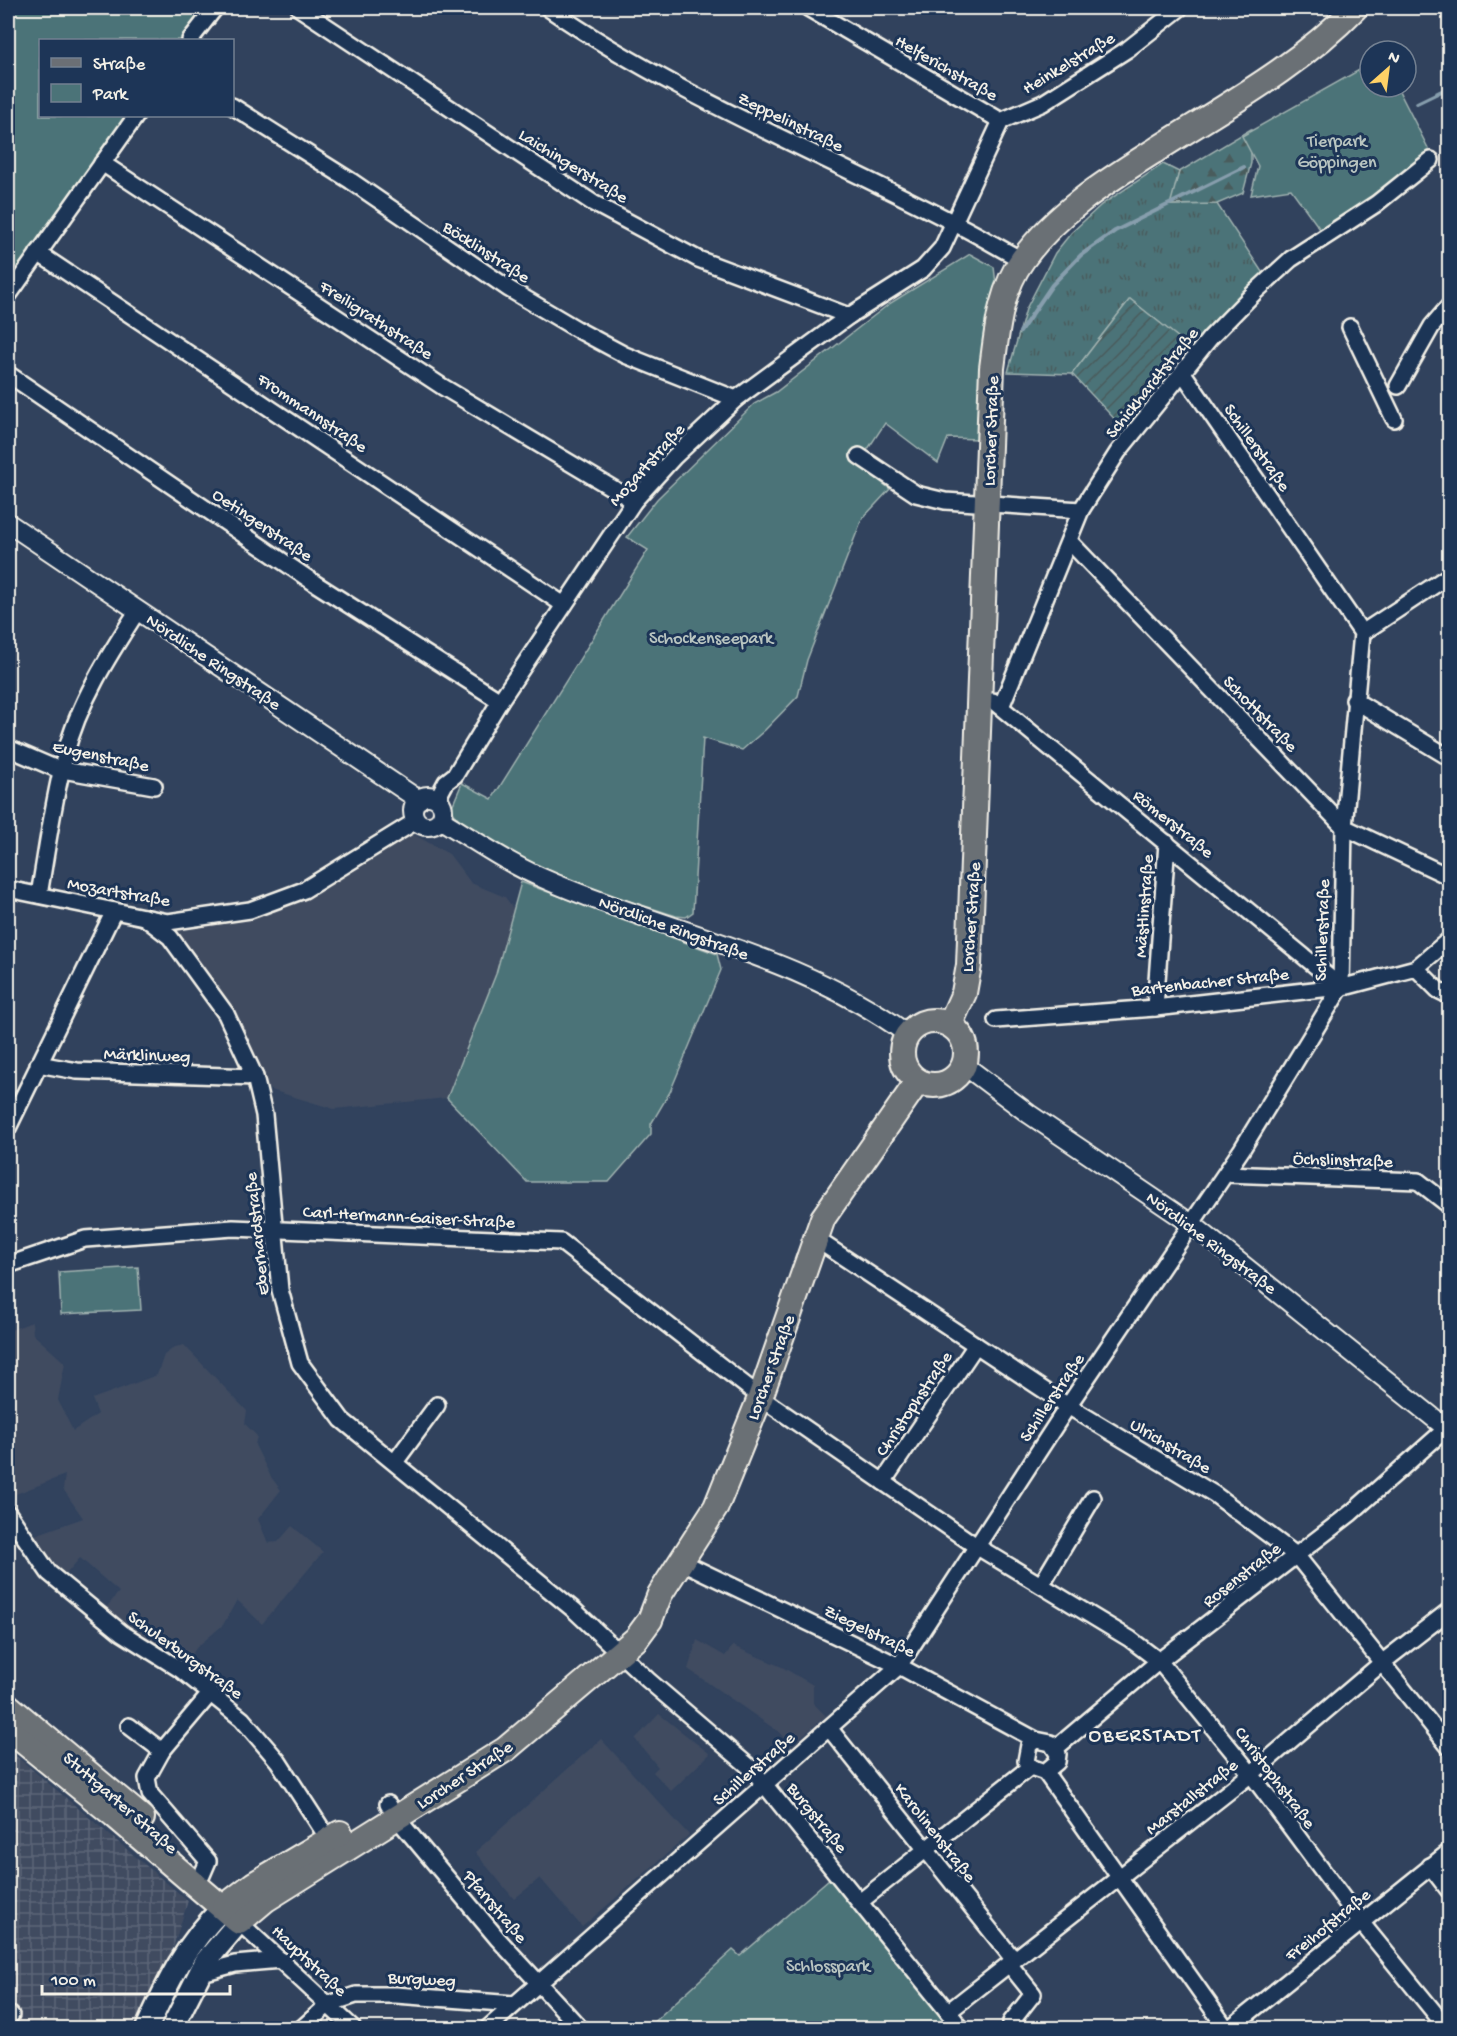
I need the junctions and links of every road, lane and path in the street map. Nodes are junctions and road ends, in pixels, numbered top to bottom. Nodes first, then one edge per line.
1 (215, 8) edge
2 (298, 8) edge
3 (548, 8) edge
4 (808, 8) edge
5 (1180, 8) edge
6 (1355, 8) edge
7 (191, 39) edge
8 (234, 107) edge
9 (135, 117) edge
10 (1001, 121) junction
11 (1431, 160) dead end
12 (102, 163) junction
13 (954, 223) junction
14 (38, 254) junction
15 (1022, 260) junction
16 (8, 296) edge
17 (1449, 305) edge
18 (849, 316) junction
19 (1350, 327) dead end
20 (1183, 373) junction
21 (8, 374) edge
22 (1398, 386) dead end
23 (735, 399) junction
24 (1394, 419) dead end
25 (859, 456) dead end
26 (634, 501) junction
27 (987, 504) junction
28 (1081, 510) junction
29 (8, 523) edge
30 (1069, 541) junction
31 (1449, 575) edge
32 (564, 605) junction
33 (138, 610) junction
34 (1362, 633) junction
35 (980, 691) junction
36 (1354, 700) junction
37 (500, 701) junction
38 (1001, 707) junction
39 (8, 748) edge
40 (1449, 758) edge
41 (62, 770) junction
42 (154, 786) dead end
43 (437, 799) junction
44 (419, 800) junction
45 (441, 820) junction
46 (416, 821) junction
47 (1344, 827) junction
48 (1167, 843) junction
49 (1449, 878) edge
50 (8, 889) edge
51 (39, 896) junction
52 (114, 911) junction
53 (144, 917) junction
54 (1449, 939) edge
55 (1416, 968) junction
56 (1341, 987) junction
57 (1449, 996) edge
58 (1155, 1008) junction
59 (996, 1020) dead end
60 (950, 1024) junction
61 (908, 1034) junction
62 (38, 1064) junction
63 (964, 1065) junction
64 (255, 1077) junction
65 (918, 1081) junction
66 (8, 1128) edge
67 (1226, 1174) junction
68 (1449, 1206) edge
69 (1193, 1225) junction
70 (273, 1230) junction
71 (816, 1239) junction
72 (8, 1265) edge
73 (976, 1345) junction
74 (760, 1398) junction
75 (437, 1405) dead end
76 (1068, 1406) junction
77 (1448, 1429) edge
78 (395, 1462) junction
79 (883, 1482) junction
80 (1093, 1498) dead end
81 (8, 1513) edge
82 (976, 1546) junction
83 (1296, 1556) junction
84 (682, 1562) junction
85 (1041, 1585) junction
86 (1449, 1610) edge
87 (614, 1649) junction
88 (1159, 1661) junction
89 (1383, 1662) junction
90 (899, 1666) junction
91 (210, 1694) junction
92 (8, 1706) edge
93 (129, 1726) dead end
94 (829, 1728) junction
95 (8, 1730) edge
96 (1036, 1740) junction
97 (1056, 1748) junction
98 (1449, 1748) edge
99 (162, 1751) junction
100 (1030, 1767) junction
101 (1045, 1772) junction
102 (1251, 1774) junction
103 (766, 1783) junction
104 (392, 1811) junction
105 (329, 1840) junction
106 (924, 1849) junction
107 (1449, 1851) edge
108 (1430, 1866) junction
109 (1117, 1878) junction
110 (198, 1879) junction
111 (1449, 1892) edge
112 (861, 1901) junction
113 (231, 1915) junction
114 (1360, 1921) junction
115 (281, 1960) junction
116 (1012, 1962) junction
117 (198, 1974) junction
118 (537, 1983) junction
119 (329, 2004) junction
120 (514, 2004) junction
121 (948, 2012) junction
122 (147, 2028) edge
123 (172, 2028) edge
124 (302, 2028) edge
125 (353, 2028) edge
126 (488, 2028) edge
127 (580, 2028) edge
128 (961, 2028) edge
129 (1020, 2028) edge
130 (1228, 2028) edge
131 (1447, 2028) edge

1 - 7 street
2 - 18 street, Laichingerstraße
3 - 13 street, Zeppelinstraße
4 - 10 street, Helferichstraße
5 - 10 street, Heinkelstraße
6 - 15 main road, Lorcher Straße
8 - 23 street, Böcklinstraße
9 - 12 street
10 - 13 street, Helferichstraße
11 - 20 street, Schickhardtstraße
12 - 14 street
12 - 26 street, Freiligrathstraße
13 - 15 street, Zeppelinstraße
13 - 18 street, Mozartstraße
14 - 16 street
14 - 32 street, Frommannstraße
15 - 27 main road, Lorcher Straße
17 - 22 street
18 - 23 street, Mozartstraße
19 - 24 street
20 - 28 street, Schickhardtstraße
20 - 34 street, Schillerstraße
21 - 37 street, Oetingerstraße
23 - 26 street, Mozartstraße
25 - 27 street
26 - 32 street, Mozartstraße
27 - 28 street
27 - 35 main road, Lorcher Straße
28 - 30 street, Schickhardtstraße
29 - 33 street, Nördliche Ringstraße
30 - 38 street, Schickhardtstraße
30 - 47 street, Schottstraße
31 - 34 street
32 - 37 street, Mozartstraße
33 - 41 street
33 - 44 street, Nördliche Ringstraße
34 - 36 street, Schillerstraße
35 - 38 street, Römerstraße
35 - 60 main road, Lorcher Straße
36 - 40 street
36 - 47 street, Schillerstraße
37 - 43 street, Mozartstraße
38 - 48 street, Römerstraße
39 - 41 street, Eugenstraße
41 - 42 street, Eugenstraße
41 - 51 street
43 - 44 street
43 - 45 street
44 - 46 street
45 - 46 street
45 - 61 street, Nördliche Ringstraße
46 - 53 street, Mozartstraße
47 - 49 street, Schottstraße
47 - 56 street, Schillerstraße
48 - 56 street, Römerstraße
48 - 58 street, Mästlinstraße
50 - 51 street, Mozartstraße
51 - 52 street, Mozartstraße
52 - 53 street, Mozartstraße
52 - 62 street
53 - 64 street, Eberhardstraße
54 - 55 street, Bartenbacher Straße
55 - 56 street, Bartenbacher Straße
55 - 57 street
56 - 58 street, Bartenbacher Straße
56 - 67 street, Schillerstraße
58 - 59 street, Bartenbacher Straße
60 - 61 main road
60 - 63 main road
61 - 65 main road
62 - 64 street, Märklinweg
62 - 66 street
63 - 65 main road
63 - 69 street, Nördliche Ringstraße
64 - 70 street, Eberhardstraße
65 - 71 main road, Lorcher Straße
67 - 68 street, Öchslinstraße
67 - 69 street, Schillerstraße
69 - 76 street, Schillerstraße
69 - 77 street, Nördliche Ringstraße
70 - 72 street, Carl-Hermann-Gaiser-Straße
70 - 74 street, Carl-Hermann-Gaiser-Straße
70 - 78 street, Eberhardstraße
71 - 73 street, Ulrichstraße
71 - 74 main road, Lorcher Straße
73 - 76 street, Ulrichstraße
73 - 79 street, Christophstraße
74 - 79 street, Christophstraße
74 - 84 main road, Lorcher Straße
75 - 78 street
76 - 82 street, Schillerstraße
76 - 83 street, Ulrichstraße
77 - 83 street, Rosenstraße
78 - 87 street, Eberhardstraße
79 - 82 street, Christophstraße
80 - 85 street
81 - 91 street, Schulerburgstraße
82 - 85 street, Christophstraße
82 - 90 street, Schillerstraße
83 - 88 street, Rosenstraße
83 - 89 street, Ulrichstraße
84 - 87 main road, Lorcher Straße
84 - 90 street, Ziegelstraße
85 - 88 street, Christophstraße
86 - 89 street, Marstallstraße
87 - 103 street, Burgstraße
87 - 104 main road, Lorcher Straße
88 - 97 street, Rosenstraße
88 - 102 street, Christophstraße
89 - 98 street, Ulrichstraße
89 - 102 street, Marstallstraße
90 - 94 street, Schillerstraße
90 - 96 street, Ziegelstraße
91 - 99 street
91 - 105 street, Schulerburgstraße
92 - 110 main road, Stuttgarter Straße
93 - 99 street
94 - 103 street, Schillerstraße
94 - 106 street, Karolinenstraße
95 - 110 main road, Stuttgarter Straße
96 - 97 street
96 - 100 street
97 - 101 street
99 - 110 street
100 - 101 street
100 - 106 street
101 - 109 street
102 - 109 street, Marstallstraße
102 - 114 street, Christophstraße
103 - 112 street, Burgstraße
103 - 118 street, Schillerstraße
104 - 105 main road, Lorcher Straße
104 - 113 main road, Lorcher Straße
104 - 118 street, Pfarrstraße
105 - 113 main road, Lorcher Straße
106 - 112 street
106 - 116 street, Karolinenstraße
107 - 108 street, Freihofstraße
108 - 111 street
108 - 114 street, Freihofstraße
109 - 116 street, Marstallstraße
109 - 130 street
110 - 113 main road, Stuttgarter Straße
112 - 121 street, Burgstraße
113 - 115 street, Hauptstraße
113 - 117 main road
113 - 122 main road
114 - 130 street, Freihofstraße
114 - 131 street, Christophstraße
115 - 117 street
115 - 119 street, Hauptstraße
116 - 121 street, Marstallstraße
116 - 129 street
117 - 123 main road
118 - 120 street, Schillerstraße
118 - 127 street, Pfarrstraße
119 - 120 street, Burgweg
119 - 124 street
119 - 125 street, Hauptstraße
120 - 126 street, Schillerstraße
121 - 128 street, Burgstraße

